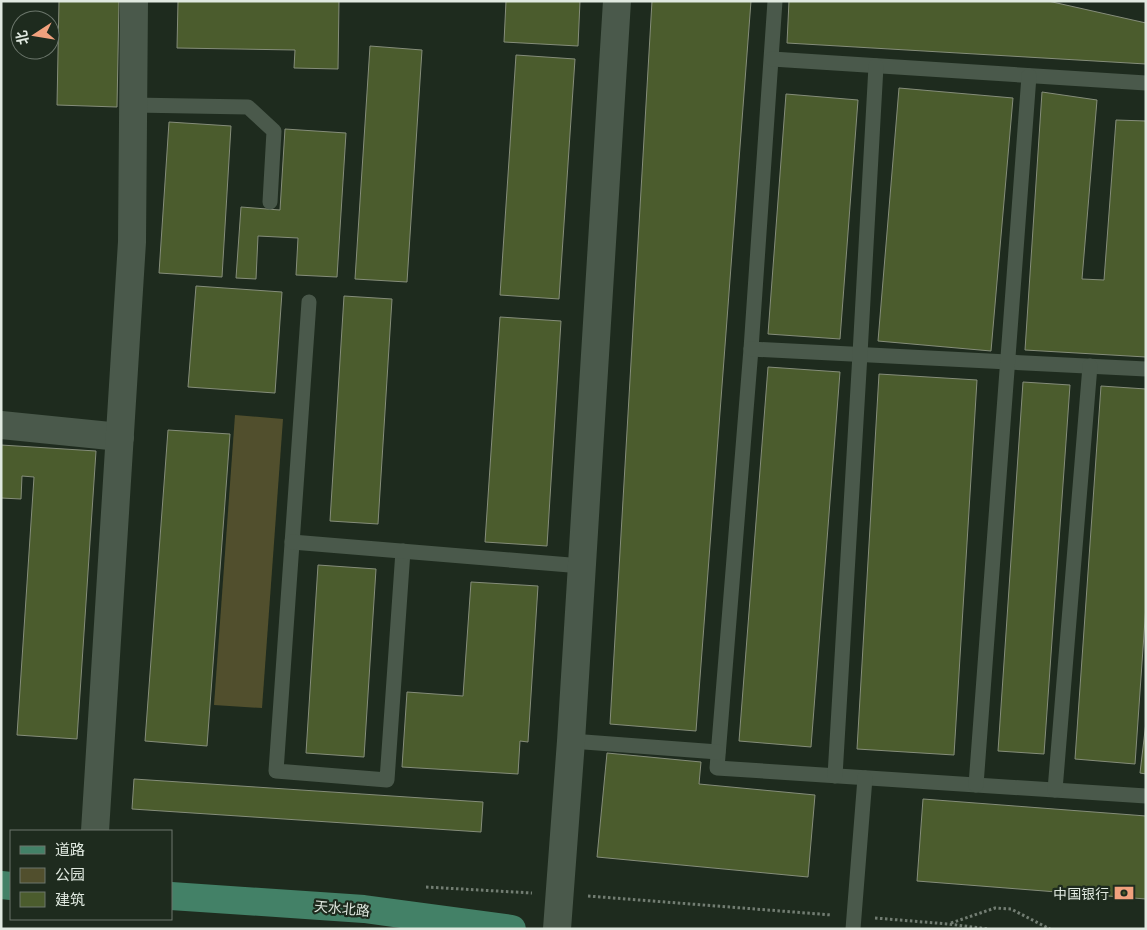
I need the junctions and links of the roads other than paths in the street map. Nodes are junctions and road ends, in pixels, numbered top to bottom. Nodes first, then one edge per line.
1 (134, 1) edge
2 (617, 1) edge
3 (775, 1) edge
4 (772, 60) junction
5 (876, 66) junction
6 (1030, 76) junction
7 (1146, 83) edge
8 (133, 104) junction
9 (270, 202) dead end
10 (309, 302) dead end
11 (751, 348) junction
12 (860, 354) junction
13 (1009, 362) junction
14 (1090, 366) junction
15 (1146, 368) edge
16 (1, 425) edge
17 (120, 437) junction
18 (292, 542) junction
19 (403, 551) junction
20 (582, 566) junction
21 (571, 741) junction
22 (718, 752) junction
23 (835, 776) junction
24 (865, 778) junction
25 (976, 785) junction
26 (1055, 790) junction
27 (1146, 796) edge
28 (94, 830) edge
29 (172, 896) edge
30 (512, 929) edge
31 (557, 929) edge
32 (853, 929) edge

1 - 8 street
2 - 20 street
3 - 4 lane
4 - 5 lane
4 - 11 lane
5 - 6 lane
5 - 12 lane
6 - 7 lane
6 - 13 lane
8 - 9 lane
8 - 17 street
10 - 18 lane
11 - 12 lane
11 - 22 lane
12 - 13 lane
12 - 23 lane
13 - 14 lane
13 - 25 lane
14 - 15 lane
14 - 26 lane
16 - 17 street
17 - 28 street
18 - 19 lane
18 - 19 lane
19 - 20 lane
20 - 21 street
21 - 22 lane
21 - 31 street
22 - 23 lane
23 - 24 lane
24 - 25 lane
24 - 32 lane
25 - 26 lane
26 - 27 lane
29 - 30 main road, 天水北路

